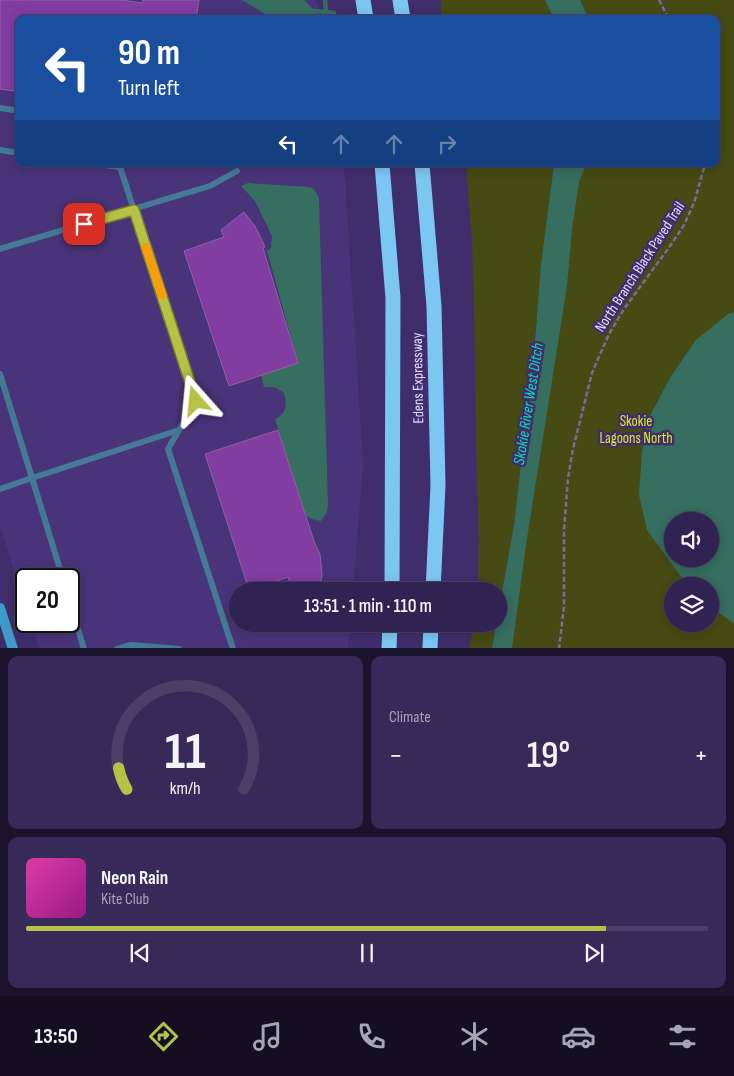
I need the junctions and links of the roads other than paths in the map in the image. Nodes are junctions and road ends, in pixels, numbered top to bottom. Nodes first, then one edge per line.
1 (363, 0) edge
2 (400, 0) edge
3 (365, 15) edge
4 (402, 15) edge
5 (0, 108) edge
6 (15, 110) edge
7 (0, 150) edge
8 (15, 152) edge
9 (120, 167) edge
10 (382, 167) edge
11 (422, 167) edge
12 (236, 171) dead end
13 (134, 210) junction
14 (0, 249) edge
15 (0, 374) edge
16 (179, 430) junction
17 (32, 478) junction
18 (0, 489) edge
19 (60, 568) edge
20 (392, 582) edge
21 (433, 582) edge
22 (0, 608) edge
23 (390, 632) edge
24 (431, 632) edge
25 (79, 633) edge
26 (13, 648) edge
27 (84, 648) edge
28 (116, 648) edge
29 (179, 648) edge
30 (225, 648) edge
31 (233, 648) edge
32 (389, 648) edge
33 (430, 648) edge

1 - 3 highway
2 - 4 highway
5 - 6 lane
7 - 8 lane
9 - 13 lane
10 - 20 highway, Edens Expressway
11 - 21 highway, Edens Expressway
12 - 13 lane
13 - 14 lane
13 - 16 lane
15 - 17 lane
16 - 17 lane
16 - 31 lane
17 - 18 lane
17 - 19 lane
22 - 26 main road
23 - 32 highway
24 - 33 highway
25 - 27 lane
28 - 29 lane
30 - 31 lane

